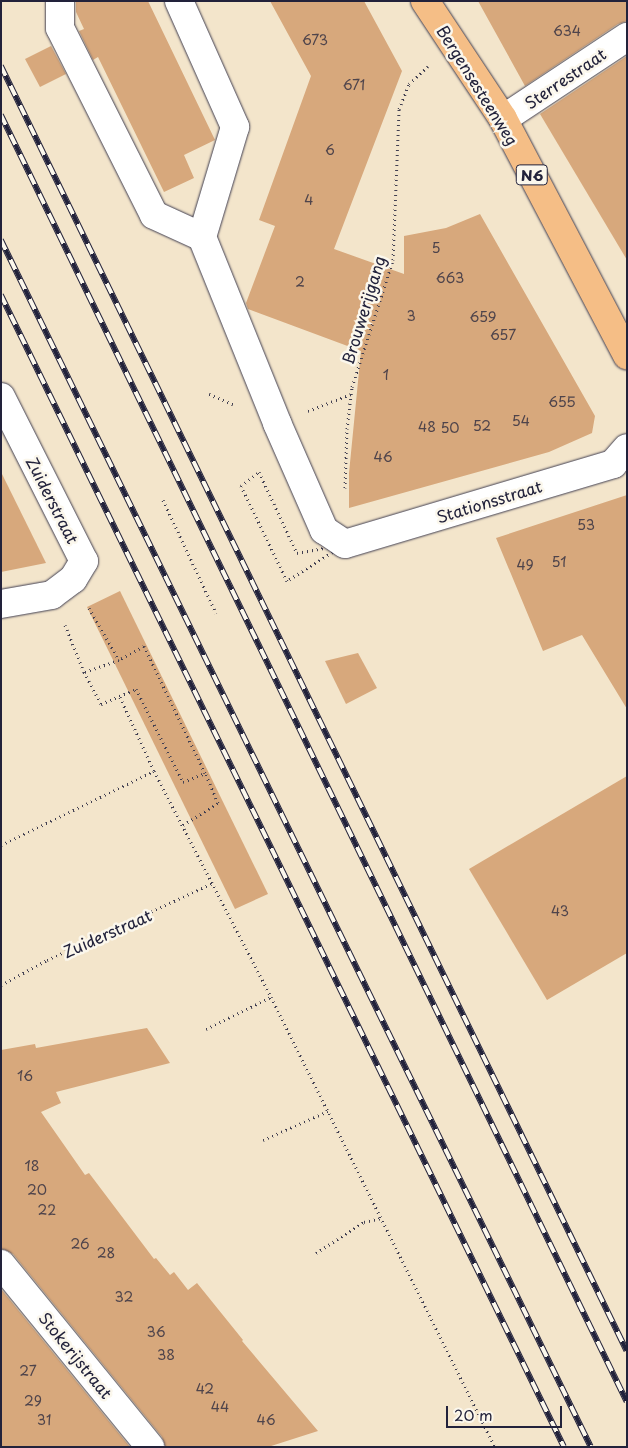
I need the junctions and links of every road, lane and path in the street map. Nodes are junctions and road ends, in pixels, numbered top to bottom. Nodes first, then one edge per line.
1 (60, 1) edge
2 (179, 1) edge
3 (425, 1) edge
4 (627, 37) edge
5 (451, 43) junction
6 (502, 119) junction
7 (202, 237) junction
8 (627, 355) edge
9 (351, 394) junction
10 (1, 398) edge
11 (277, 423) junction
12 (627, 448) edge
13 (345, 493) dead end
14 (163, 500) dead end
15 (345, 540) junction
16 (287, 581) dead end
17 (62, 587) junction
18 (1, 604) edge
19 (216, 613) dead end
20 (119, 660) junction
21 (84, 672) junction
22 (120, 697) junction
23 (154, 771) junction
24 (205, 773) junction
25 (183, 826) junction
26 (1, 845) edge
27 (213, 883) junction
28 (1, 985) edge
29 (271, 997) junction
30 (206, 1029) dead end
31 (328, 1111) junction
32 (264, 1140) dead end
33 (382, 1218) junction
34 (316, 1253) dead end
35 (1, 1264) edge
36 (150, 1447) edge
37 (495, 1447) edge

1 - 7 street
2 - 7 street
3 - 5 main road, Bergensesteenweg / N6
4 - 6 street, Sterrestraat
5 - 6 main road, Bergensesteenweg / N6
5 - 9 path, Brouwerijgang
6 - 8 main road, Bergensesteenweg / N6
7 - 11 street
9 - 11 path
9 - 13 path, Brouwerijgang
10 - 17 street, Zuiderstraat
11 - 15 street
12 - 15 street, Stationsstraat
14 - 19 path
15 - 16 path
17 - 18 street
17 - 20 path
17 - 21 path
20 - 21 path
20 - 24 path
21 - 22 path
22 - 23 path
22 - 24 path
23 - 25 path
23 - 26 path
24 - 25 path
25 - 27 path
27 - 28 path, Zuiderstraat
27 - 29 path
29 - 30 path
29 - 31 path
31 - 32 path
31 - 33 path
33 - 34 path
33 - 37 path
35 - 36 street, Stokerijstraat

